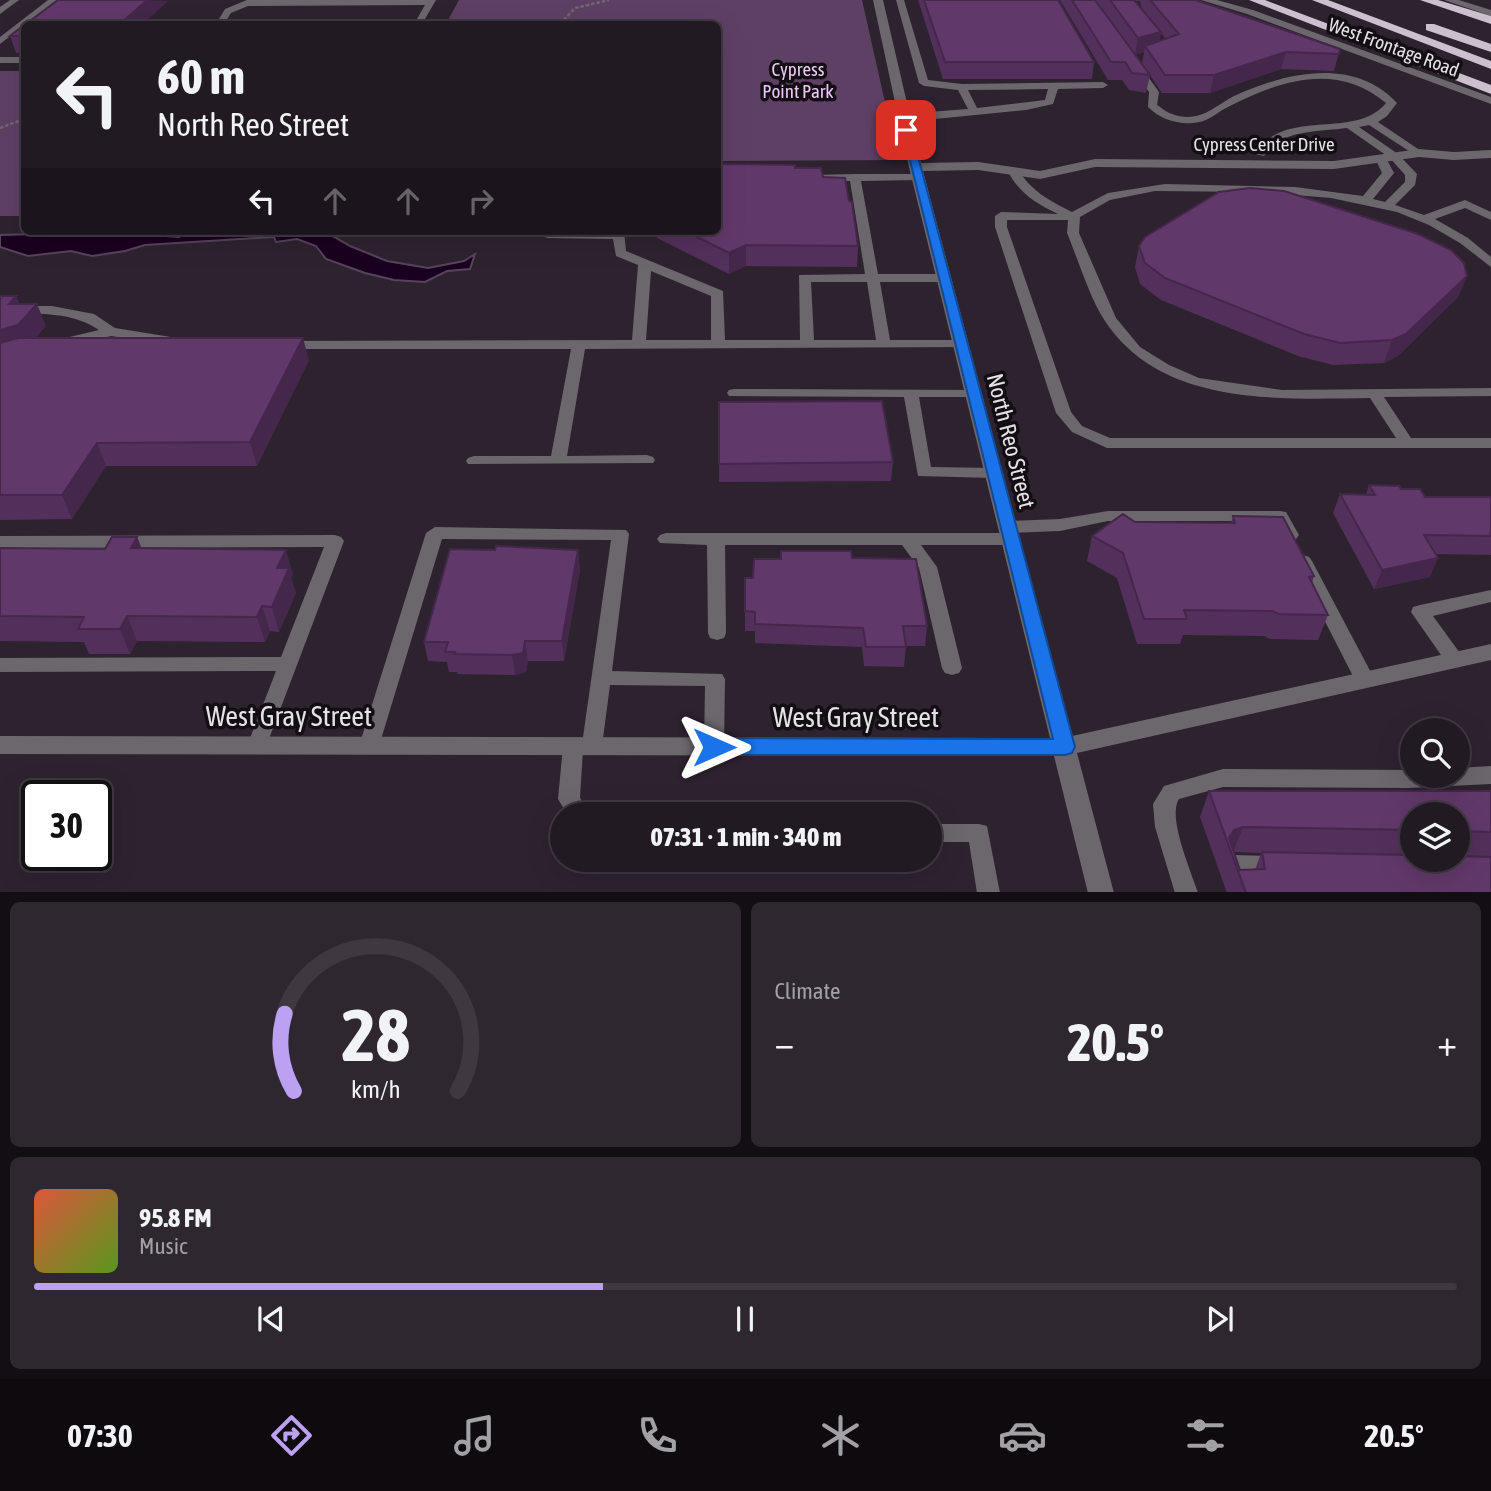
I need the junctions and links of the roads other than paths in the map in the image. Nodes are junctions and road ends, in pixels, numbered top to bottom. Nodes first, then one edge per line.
1 (15, 0) edge
2 (54, 0) edge
3 (1206, 0) edge
4 (1255, 0) edge
5 (1318, 0) edge
6 (1426, 0) edge
7 (1449, 0) edge
8 (431, 1) edge
9 (879, 4) edge
10 (901, 4) edge
11 (0, 10) edge
12 (1491, 13) edge
13 (1491, 20) edge
14 (26, 21) edge
15 (222, 21) edge
16 (420, 21) edge
17 (1417, 22) dead end
18 (21, 25) edge
19 (0, 41) edge
20 (1491, 48) edge
21 (890, 56) junction
22 (915, 56) junction
23 (1144, 57) edge
24 (0, 60) edge
25 (21, 60) edge
26 (1491, 65) edge
27 (1097, 74) edge
28 (1052, 85) junction
29 (962, 87) junction
30 (1491, 90) edge
31 (1491, 101) edge
32 (974, 111) junction
33 (903, 117) junction
34 (1371, 122) junction
35 (1347, 123) junction
36 (1491, 145) edge
37 (1419, 153) junction
38 (1260, 154) junction
39 (1491, 154) edge
40 (1388, 157) junction
41 (1359, 160) junction
42 (1169, 163) junction
43 (1013, 170) junction
44 (917, 172) junction
45 (855, 177) junction
46 (800, 178) edge
47 (1366, 200) junction
48 (1386, 207) junction
49 (1073, 216) junction
50 (1491, 216) edge
51 (1424, 219) junction
52 (618, 235) edge
53 (646, 263) junction
54 (1491, 263) edge
55 (872, 278) junction
56 (944, 278) junction
57 (0, 310) edge
58 (111, 332) junction
59 (188, 344) edge
60 (718, 344) junction
61 (807, 344) junction
62 (884, 344) junction
63 (961, 344) junction
64 (266, 345) edge
65 (579, 345) junction
66 (639, 345) junction
67 (48, 347) edge
68 (1491, 391) edge
69 (734, 393) dead end
70 (911, 393) junction
71 (974, 393) junction
72 (1374, 393) junction
73 (1406, 442) junction
74 (1491, 443) edge
75 (647, 460) dead end
76 (474, 461) dead end
77 (558, 461) junction
78 (994, 473) junction
79 (1010, 533) junction
80 (666, 539) dead end
81 (716, 539) junction
82 (907, 539) junction
83 (0, 542) edge
84 (1491, 596) edge
85 (717, 633) dead end
86 (1491, 652) edge
87 (1455, 660) junction
88 (288, 664) junction
89 (0, 665) edge
90 (952, 668) dead end
91 (601, 678) junction
92 (1365, 680) junction
93 (0, 745) edge
94 (257, 746) junction
95 (369, 746) junction
96 (582, 746) junction
97 (714, 747) junction
98 (1065, 747) junction
99 (1491, 775) edge
100 (571, 802) edge
101 (942, 833) edge
102 (1301, 867) edge
103 (989, 892) edge
104 (1101, 892) edge
105 (1186, 892) edge
106 (1242, 892) edge

1 - 11 lane
2 - 14 lane
3 - 31 street, West Frontage Road
4 - 30 highway
5 - 26 highway
6 - 13 highway
7 - 12 street
8 - 15 lane
8 - 16 lane
9 - 10 lane
9 - 21 street, North Reo Street
10 - 22 lane
17 - 20 highway
18 - 19 lane
21 - 22 lane
21 - 33 street, North Reo Street
22 - 29 lane
23 - 34 lane
24 - 25 lane
27 - 28 lane
28 - 29 lane
28 - 32 lane
29 - 32 lane
32 - 33 lane
33 - 44 street, North Reo Street
34 - 35 lane
34 - 37 lane
35 - 38 lane
35 - 40 lane
36 - 37 street, Cypress Center Drive
37 - 39 street, Cypress Center Drive
37 - 40 street, Cypress Center Drive
38 - 41 street, Cypress Center Drive
38 - 42 street, Cypress Center Drive
40 - 41 street, Cypress Center Drive
40 - 47 lane
40 - 48 lane
41 - 42 street, Cypress Center Drive
42 - 43 street, Cypress Center Drive
43 - 44 street, Cypress Center Drive
43 - 49 lane
44 - 45 lane
44 - 56 street, North Reo Street
45 - 46 lane
45 - 55 lane
47 - 48 lane
47 - 49 lane
48 - 51 lane
49 - 72 lane
49 - 73 lane
50 - 51 lane
51 - 54 lane
52 - 53 lane
53 - 60 lane
53 - 66 lane
55 - 56 lane
55 - 61 lane
55 - 62 lane
56 - 63 street, North Reo Street
57 - 58 lane
58 - 59 lane
58 - 67 lane
60 - 61 lane
60 - 66 lane
61 - 62 lane
62 - 63 lane
63 - 71 street, North Reo Street
64 - 65 lane
65 - 66 lane
65 - 77 lane
68 - 72 lane
69 - 70 lane
70 - 71 lane
70 - 78 lane
71 - 78 street, North Reo Street
72 - 73 lane
73 - 74 lane
75 - 77 lane
76 - 77 lane
78 - 79 street, North Reo Street
79 - 82 lane
79 - 92 lane
79 - 98 street, North Reo Street
80 - 81 lane
81 - 82 lane
81 - 85 lane
82 - 90 lane
83 - 88 lane
84 - 87 lane
86 - 87 street, West Gray Street
87 - 92 street, West Gray Street
88 - 89 lane
88 - 94 lane
91 - 95 lane
91 - 96 lane
91 - 97 lane
92 - 98 street, West Gray Street
93 - 94 street, West Gray Street
94 - 95 street, West Gray Street
95 - 96 street, West Gray Street
96 - 97 street, West Gray Street
96 - 100 lane
97 - 98 street, West Gray Street
98 - 104 street, North Reo Street
99 - 105 lane
101 - 103 lane
102 - 106 lane

